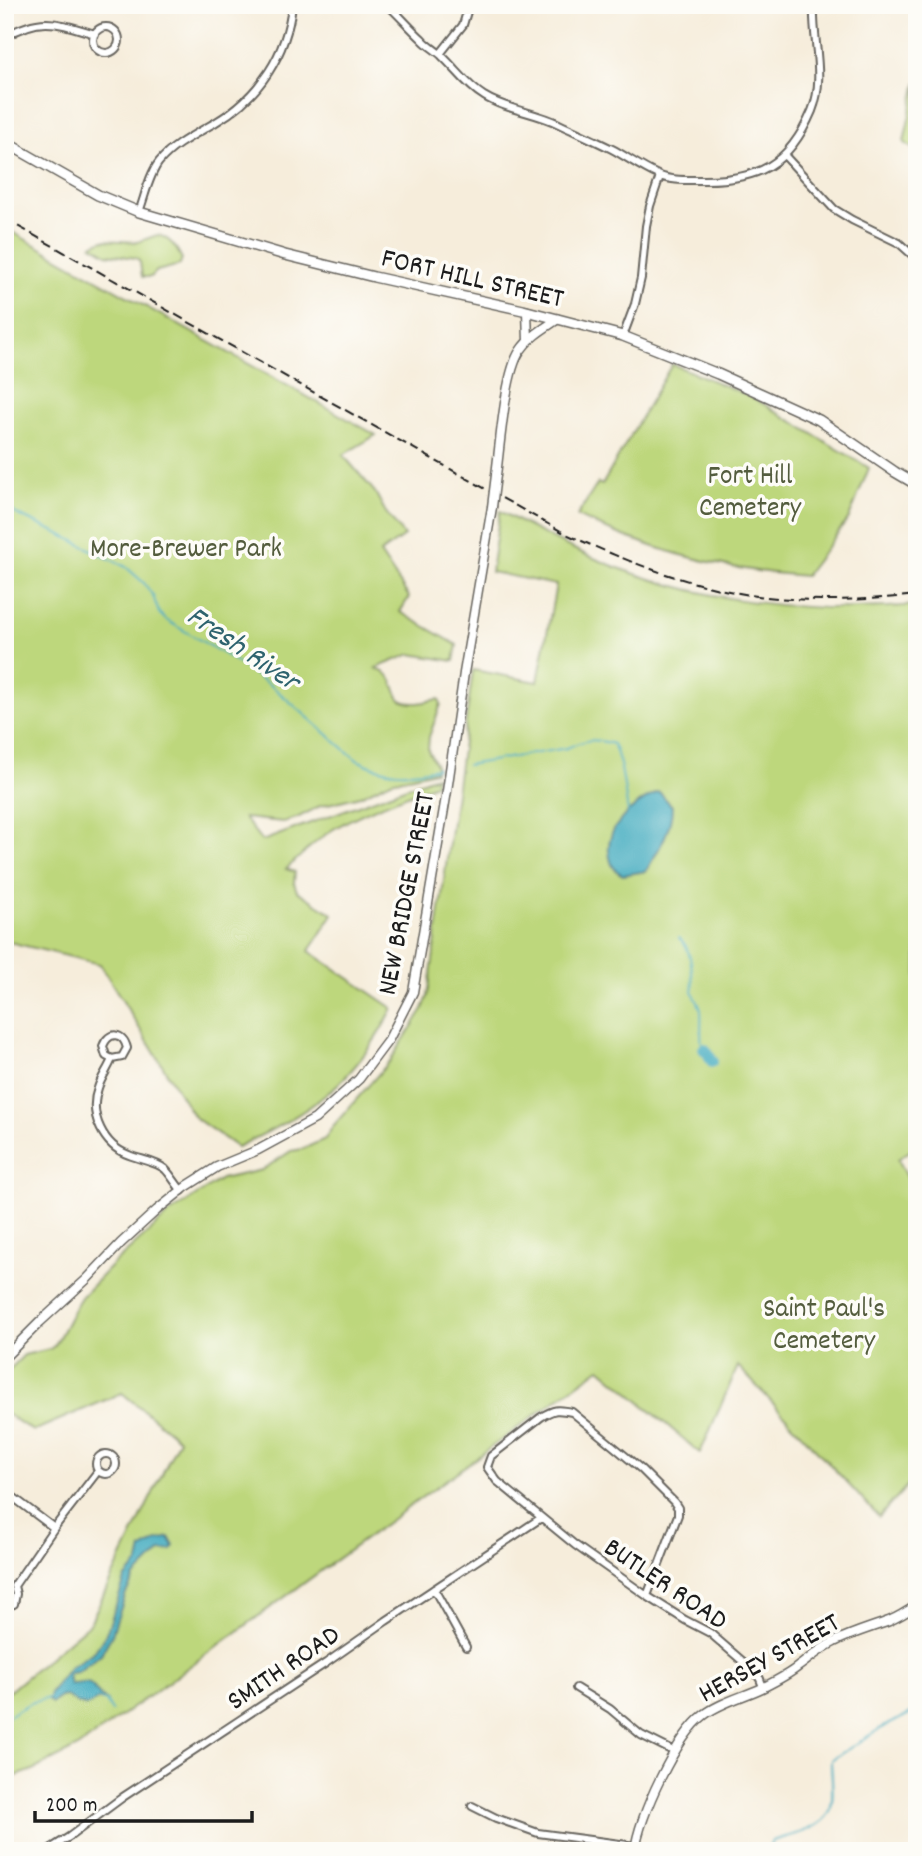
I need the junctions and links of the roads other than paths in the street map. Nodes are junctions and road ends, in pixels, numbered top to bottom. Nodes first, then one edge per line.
1 (292, 5) edge
2 (388, 5) edge
3 (469, 5) edge
4 (814, 5) edge
5 (95, 34) junction
6 (5, 37) edge
7 (440, 54) junction
8 (5, 142) edge
9 (785, 156) junction
10 (660, 176) junction
11 (139, 212) junction
12 (917, 259) edge
13 (527, 311) junction
14 (558, 319) junction
15 (623, 336) junction
16 (528, 341) junction
17 (917, 485) edge
18 (112, 1059) dead end
19 (182, 1191) junction
20 (5, 1357) edge
21 (98, 1471) dead end
22 (5, 1492) edge
23 (541, 1518) junction
24 (54, 1528) junction
25 (10, 1586) edge
26 (434, 1589) junction
27 (647, 1596) junction
28 (917, 1605) edge
29 (5, 1607) edge
30 (466, 1647) dead end
31 (576, 1688) dead end
32 (763, 1688) junction
33 (675, 1752) junction
34 (472, 1805) dead end
35 (635, 1848) edge
36 (47, 1851) edge

1 - 11 street
2 - 7 street
3 - 7 street
4 - 9 street
5 - 5 street
5 - 6 street
7 - 10 street
8 - 11 main road, FORT HILL STREET
9 - 10 street
9 - 12 street
10 - 15 street
11 - 13 main road, FORT HILL STREET
13 - 14 main road, FORT HILL STREET
13 - 16 street, NEW BRIDGE STREET
14 - 15 main road, FORT HILL STREET
14 - 16 street, NEW BRIDGE STREET
15 - 17 main road, FORT HILL STREET
16 - 19 street, NEW BRIDGE STREET, bridge
18 - 19 street
19 - 20 street, NEW BRIDGE STREET
21 - 24 street
22 - 24 street
23 - 26 street, SMITH ROAD
23 - 27 street, BUTLER ROAD
23 - 27 street, BUTLER ROAD
24 - 25 street
25 - 29 street
26 - 30 street
26 - 36 street, SMITH ROAD
27 - 32 street, BUTLER ROAD
28 - 32 street, HERSEY STREET
31 - 33 street
32 - 33 street, HERSEY STREET
33 - 35 street, HERSEY STREET
34 - 35 street

